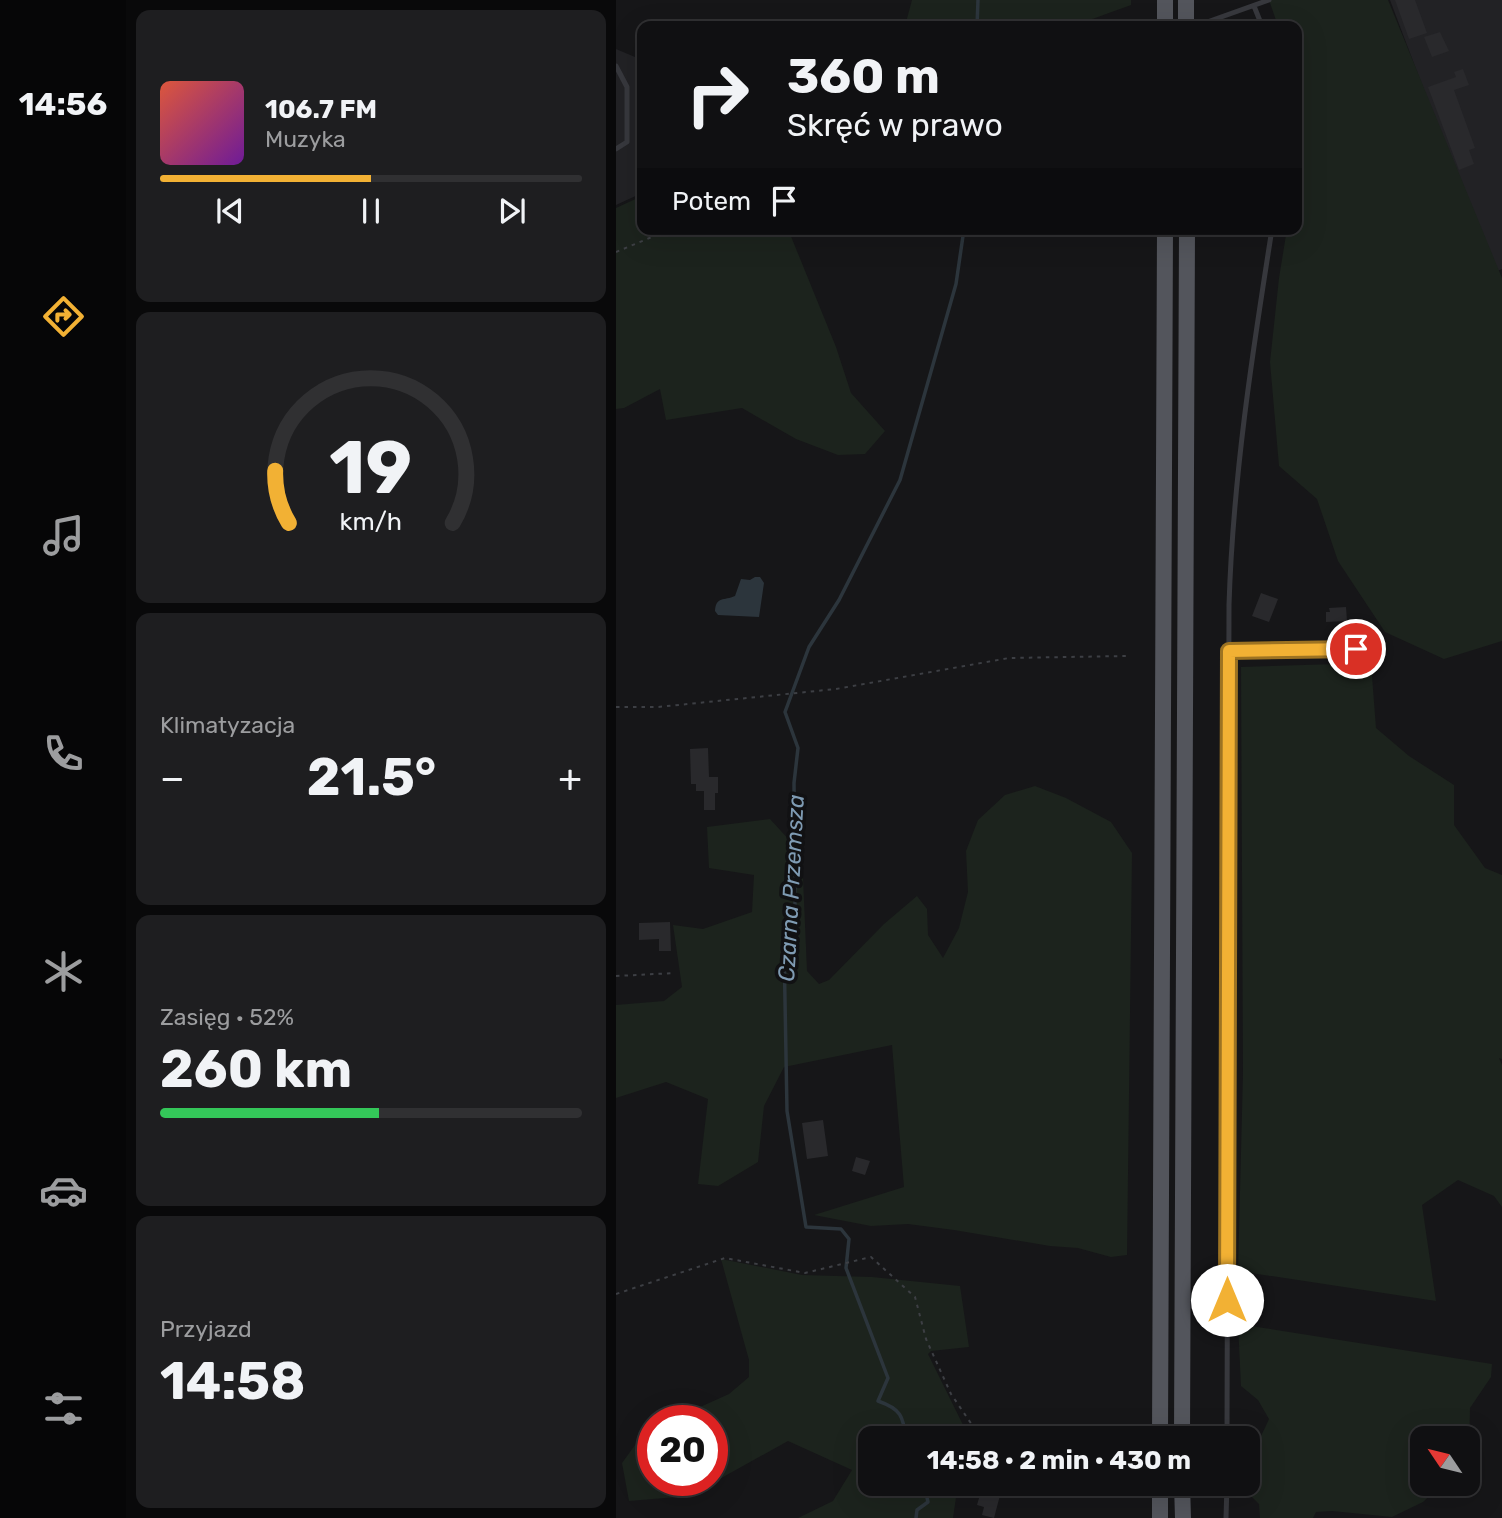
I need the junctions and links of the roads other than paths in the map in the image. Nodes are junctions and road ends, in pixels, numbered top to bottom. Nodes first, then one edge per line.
1 (1186, 0) edge
2 (1269, 0) edge
3 (1165, 3) edge
4 (1254, 6) junction
5 (1165, 21) edge
6 (1186, 21) edge
7 (1210, 21) edge
8 (1260, 21) edge
9 (616, 66) edge
10 (616, 149) edge
11 (1165, 235) edge
12 (1187, 235) edge
13 (1271, 235) edge
14 (1356, 649) dead end
15 (1229, 651) junction
16 (1160, 1426) edge
17 (1182, 1426) edge
18 (1227, 1426) edge
19 (1160, 1496) edge
20 (1182, 1496) edge
21 (1227, 1496) edge
22 (1160, 1518) edge
23 (1183, 1518) edge
24 (1226, 1518) edge

1 - 6 main road
2 - 4 lane
3 - 5 main road
4 - 7 lane
4 - 8 lane
9 - 10 lane
11 - 16 main road
12 - 17 main road
13 - 15 lane
14 - 15 lane
15 - 18 lane
19 - 22 main road
20 - 23 main road
21 - 24 lane

